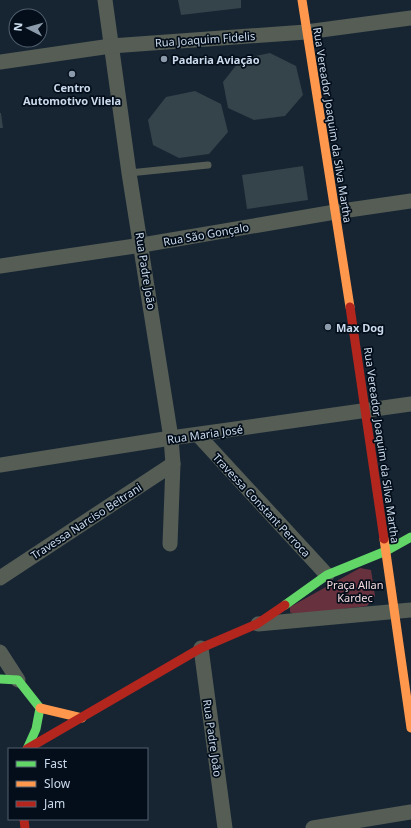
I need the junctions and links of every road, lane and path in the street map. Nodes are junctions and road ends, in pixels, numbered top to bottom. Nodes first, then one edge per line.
1 (105, 0) edge
2 (302, 0) edge
3 (411, 18) edge
4 (306, 32) junction
5 (110, 46) junction
6 (0, 62) edge
7 (208, 165) dead end
8 (129, 173) junction
9 (411, 201) edge
10 (334, 212) junction
11 (142, 245) junction
12 (0, 266) edge
13 (411, 404) edge
14 (366, 411) junction
15 (198, 435) junction
16 (171, 438) junction
17 (173, 464) junction
18 (0, 465) edge
19 (411, 538) edge
20 (170, 544) dead end
21 (386, 551) junction
22 (326, 575) junction
23 (0, 578) edge
24 (411, 610) edge
25 (394, 612) junction
26 (257, 624) junction
27 (201, 648) junction
28 (0, 652) edge
29 (0, 679) edge
30 (18, 680) junction
31 (40, 708) junction
32 (82, 718) junction
33 (411, 728) edge
34 (28, 748) edge
35 (29, 748) edge
36 (411, 812) edge
37 (225, 828) edge
38 (313, 828) edge

1 - 5 street, Rua Padre João
2 - 4 street, Rua Vereador Joaquim da Silva Martha
3 - 4 street, Rua Joaquim Fidelis
4 - 5 street, Rua Joaquim Fidelis
4 - 10 street, Rua Vereador Joaquim da Silva Martha
5 - 6 street, Rua Joaquim Fidelis
5 - 8 street, Rua Padre João
7 - 8 lane
8 - 11 street, Rua Padre João
9 - 10 street, Rua São Gonçalo
10 - 11 street, Rua São Gonçalo
10 - 14 street, Rua Vereador Joaquim da Silva Martha
11 - 12 street, Rua São Gonçalo
11 - 16 street, Rua Padre João
13 - 14 street, Rua Maria José
14 - 15 street, Rua Maria José
14 - 21 street, Rua Vereador Joaquim da Silva Martha
15 - 16 street, Rua Maria José
15 - 22 street, Travessa Constant Perroca
16 - 17 street, Rua Padre João
16 - 18 street, Rua Maria José
17 - 20 street, Rua Padre João
17 - 23 street, Travessa Narciso Beltrani
19 - 21 street
21 - 22 street
21 - 25 street, Rua Vereador Joaquim da Silva Martha
22 - 26 street
24 - 25 street
25 - 26 street
25 - 33 street, Rua Vereador Joaquim da Silva Martha
26 - 27 street
27 - 32 street
27 - 37 street, Rua Padre João
28 - 30 street
29 - 30 street
30 - 31 street
31 - 32 street
31 - 34 street
32 - 35 street
36 - 38 street

